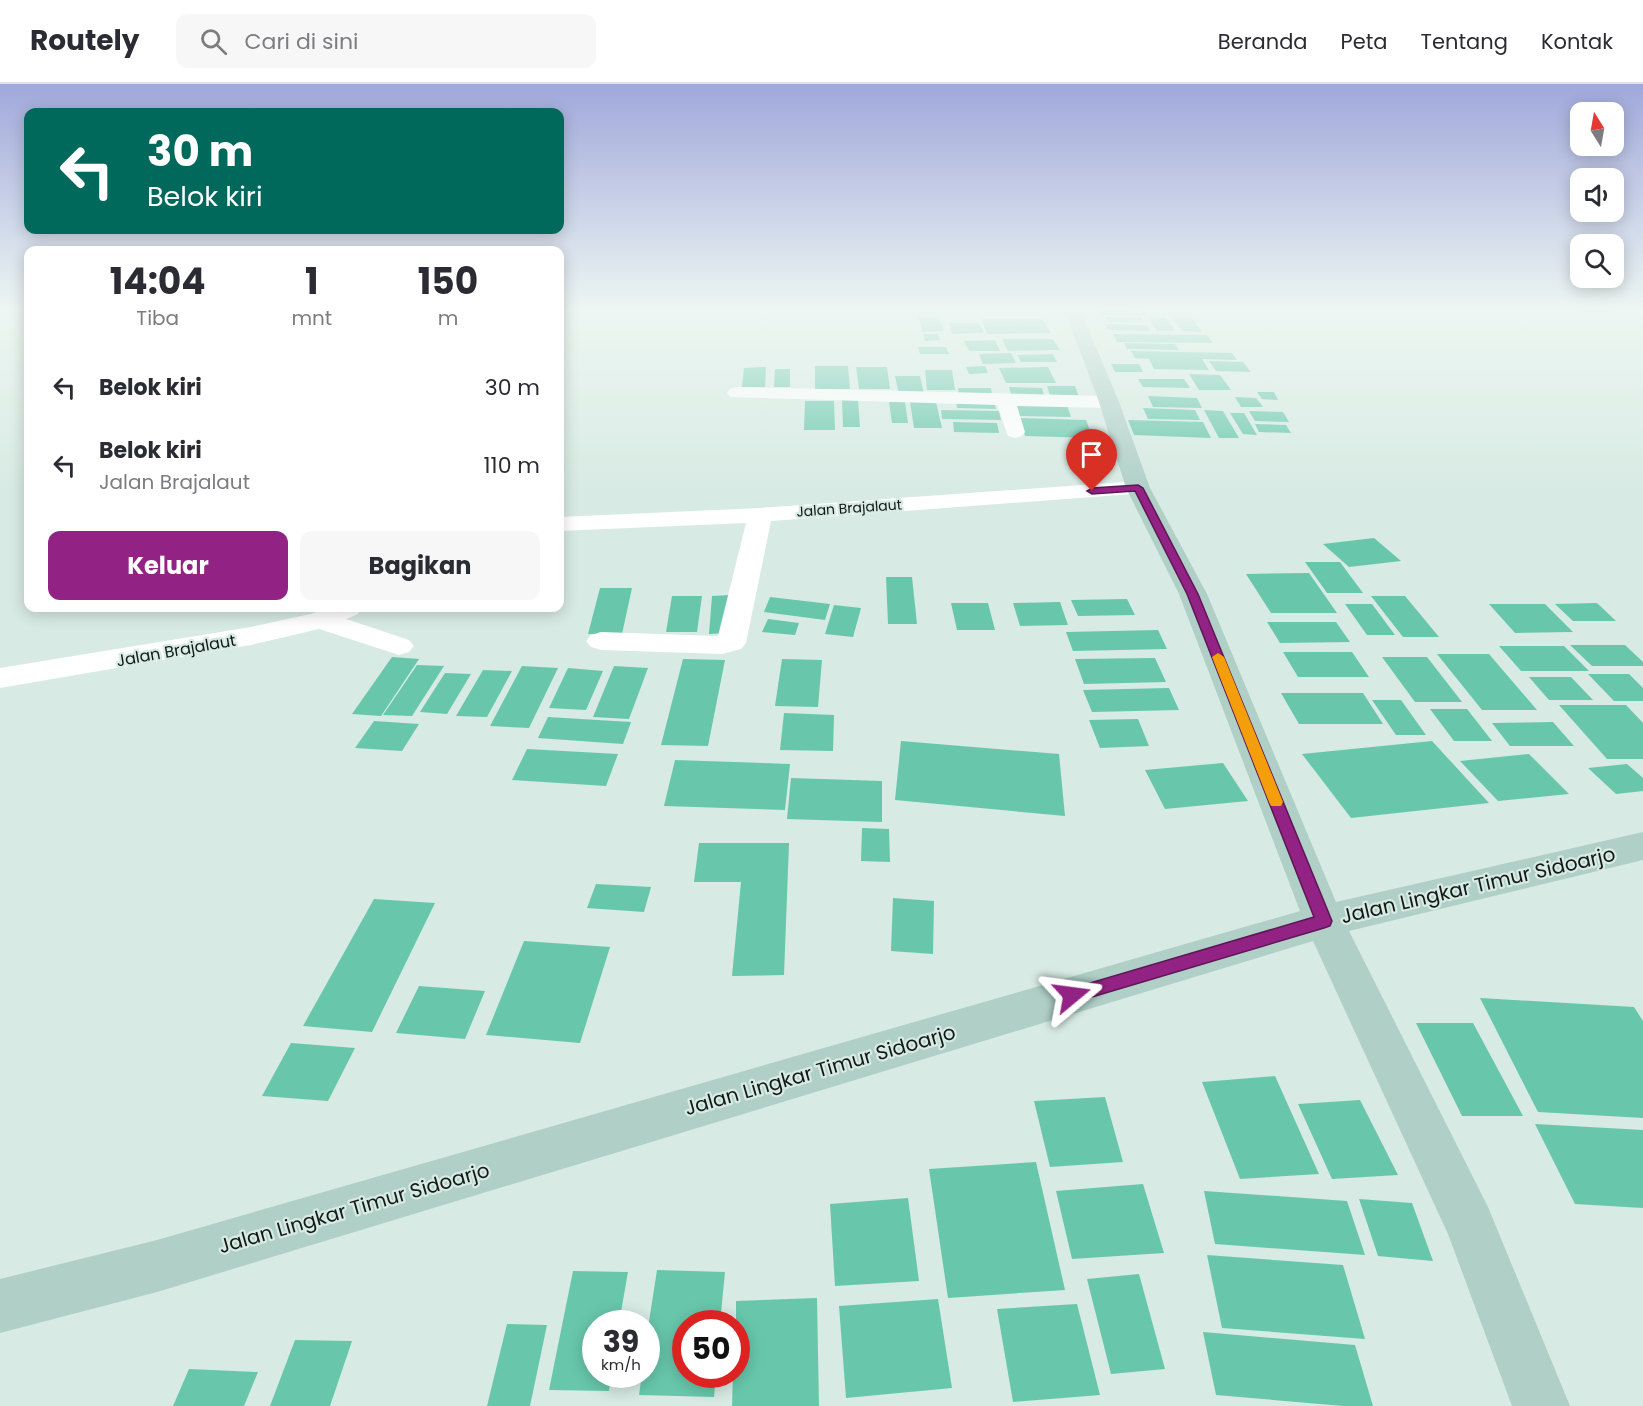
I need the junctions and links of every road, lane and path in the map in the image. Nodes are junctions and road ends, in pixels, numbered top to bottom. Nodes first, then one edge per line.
1 (1097, 371) edge
2 (737, 393) dead end
3 (1005, 400) junction
4 (1109, 402) junction
5 (1015, 432) dead end
6 (1136, 480) junction
7 (760, 515) junction
8 (564, 524) edge
9 (339, 612) edge
10 (320, 620) junction
11 (601, 641) dead end
12 (399, 646) dead end
13 (0, 678) edge
14 (1643, 846) edge
15 (1324, 921) junction
16 (0, 1306) edge
17 (1541, 1406) edge

1 - 4 street
2 - 3 street
3 - 4 street
3 - 5 street
4 - 6 street
6 - 7 street, Jalan Brajalaut
6 - 15 street
7 - 8 street, Jalan Brajalaut
7 - 11 street
9 - 10 street, Jalan Brajalaut
10 - 12 street
10 - 13 street, Jalan Brajalaut
14 - 15 street, Jalan Lingkar Timur Sidoarjo
15 - 16 street, Jalan Lingkar Timur Sidoarjo
15 - 17 street

